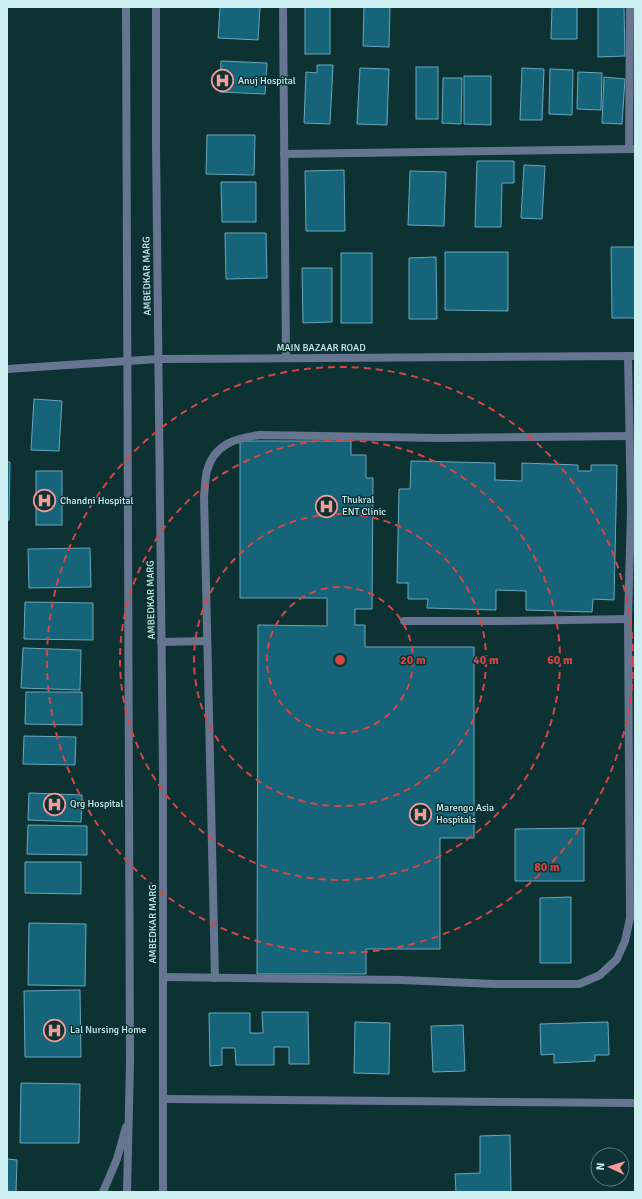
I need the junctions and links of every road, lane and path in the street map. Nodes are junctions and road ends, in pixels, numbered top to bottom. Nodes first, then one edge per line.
1 (126, 7) edge
2 (156, 7) edge
3 (283, 7) edge
4 (630, 7) edge
5 (632, 149) edge
6 (284, 154) junction
7 (632, 356) edge
8 (286, 358) junction
9 (158, 359) junction
10 (128, 361) junction
11 (7, 369) edge
12 (629, 436) junction
13 (628, 619) junction
14 (404, 621) dead end
15 (207, 641) junction
16 (161, 642) junction
17 (163, 977) junction
18 (215, 978) junction
19 (163, 1099) junction
20 (635, 1103) edge
21 (129, 1112) junction
22 (103, 1192) edge
23 (127, 1192) edge
24 (163, 1192) edge

1 - 10 street, AMBEDKAR MARG
2 - 9 street, AMBEDKAR MARG
3 - 6 street
4 - 5 street
5 - 6 street
6 - 8 street
7 - 8 street, MAIN BAZAAR ROAD
7 - 12 street
8 - 9 street, MAIN BAZAAR ROAD
9 - 10 street, MAIN BAZAAR ROAD
9 - 16 street, AMBEDKAR MARG
10 - 11 street, MAIN BAZAAR ROAD
10 - 21 street, AMBEDKAR MARG
12 - 13 street
12 - 15 street
13 - 14 street
13 - 18 street
15 - 16 street
15 - 18 street
16 - 17 street, AMBEDKAR MARG
17 - 18 street
17 - 19 street, AMBEDKAR MARG
19 - 20 street
19 - 24 street, AMBEDKAR MARG
21 - 22 street
21 - 23 street, AMBEDKAR MARG

